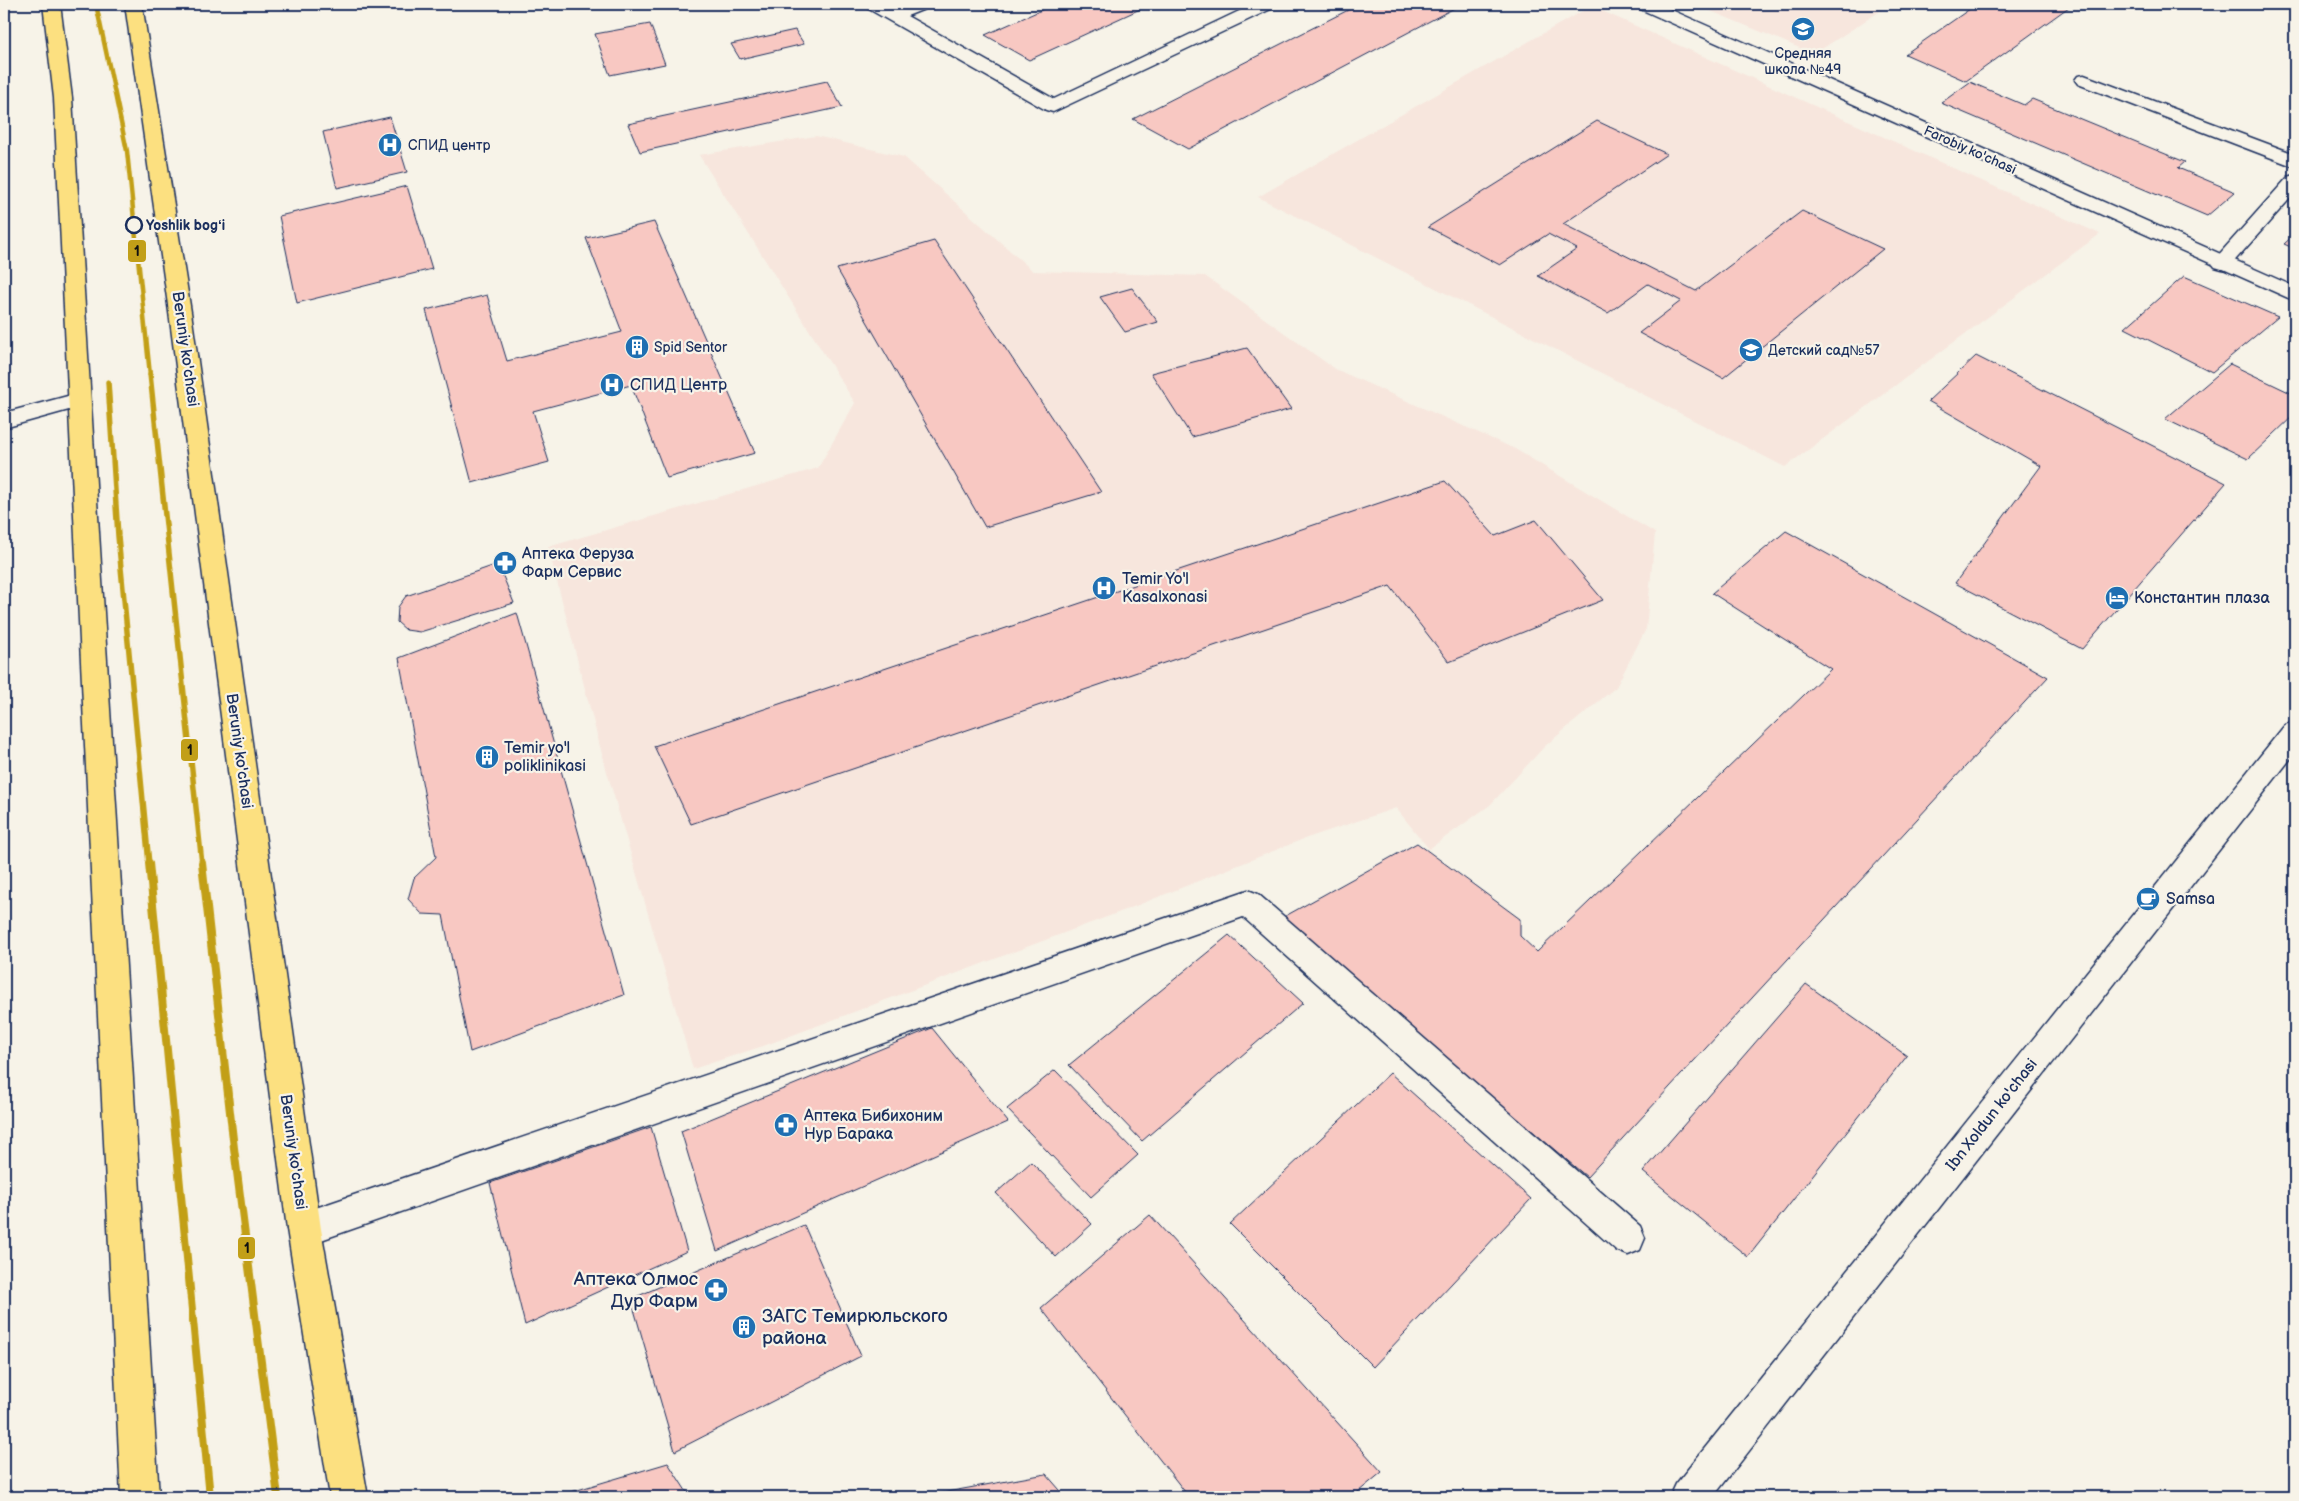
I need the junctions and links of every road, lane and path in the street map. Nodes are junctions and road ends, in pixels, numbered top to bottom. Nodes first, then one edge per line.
1 (52, 4) edge
2 (133, 4) edge
3 (873, 4) edge
4 (921, 4) edge
5 (1267, 4) edge
6 (1644, 4) edge
7 (894, 15) junction
8 (2084, 80) dead end
9 (2295, 161) edge
10 (2295, 181) edge
11 (2222, 263) junction
12 (2295, 295) edge
13 (79, 400) junction
14 (4, 420) edge
15 (2295, 733) edge
16 (304, 1229) junction
17 (1628, 1238) dead end
18 (140, 1497) edge
19 (349, 1497) edge
20 (1689, 1497) edge

1 - 13 main road
2 - 16 main road, Beruniy ko'chasi
3 - 7 street
4 - 7 street
5 - 7 street
6 - 11 street, Farobiy ko'chasi
8 - 9 street
10 - 11 street
11 - 12 street, Farobiy ko'chasi
13 - 14 street
13 - 18 main road
15 - 20 street, Ibn Xoldun ko'chasi
16 - 17 street
16 - 19 main road, Beruniy ko'chasi

